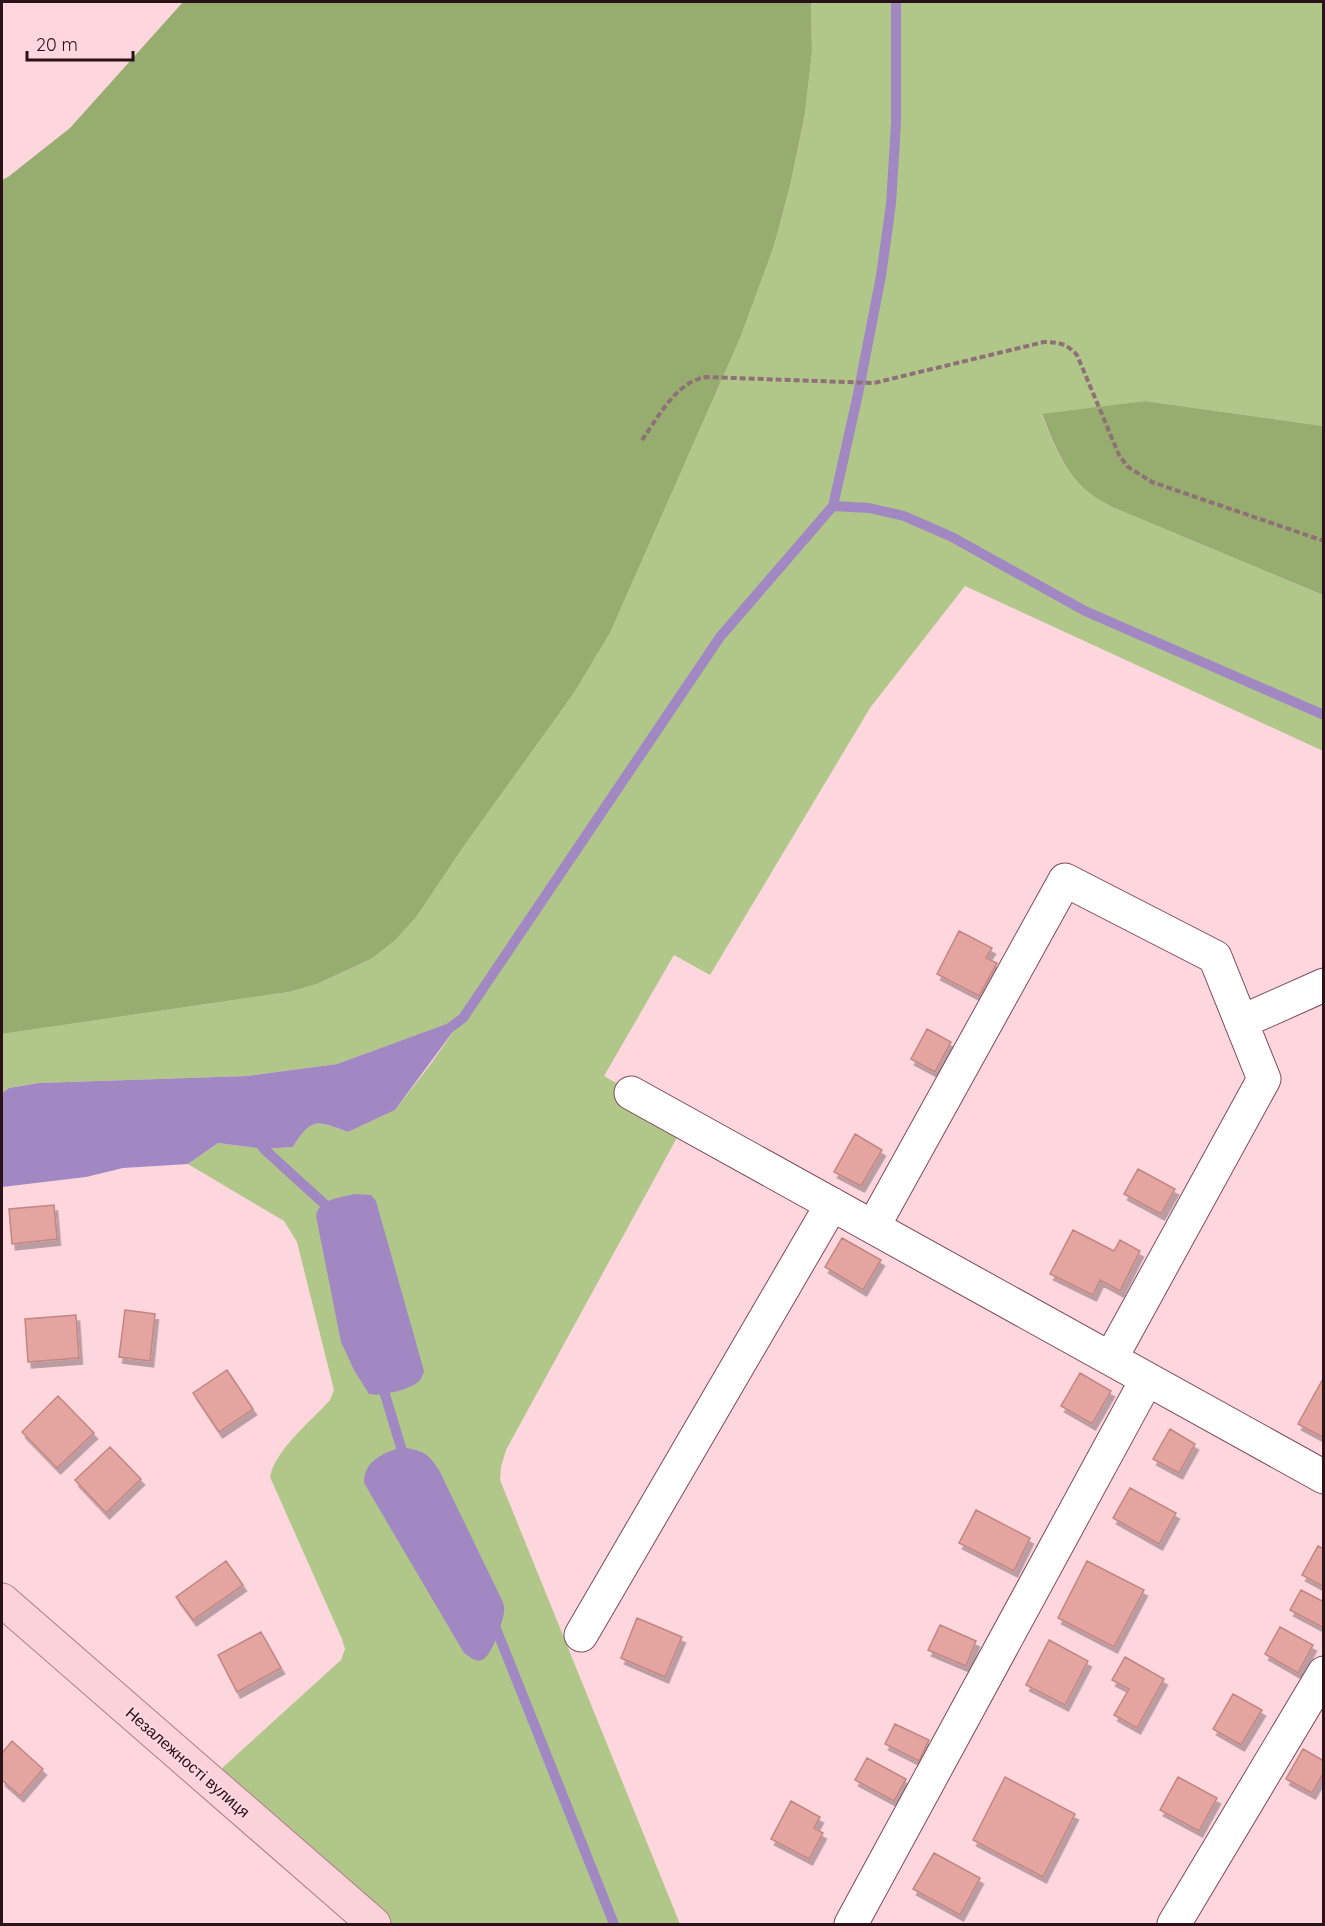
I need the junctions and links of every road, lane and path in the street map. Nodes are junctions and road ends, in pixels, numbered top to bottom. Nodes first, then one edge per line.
1 (642, 440) dead end
2 (1323, 541) edge
3 (1323, 985) edge
4 (1241, 1022) junction
5 (631, 1093) dead end
6 (832, 1204) junction
7 (873, 1227) junction
8 (1111, 1358) junction
9 (1146, 1379) junction
10 (1323, 1477) edge
11 (2, 1600) edge
12 (581, 1635) dead end
13 (1323, 1673) edge
14 (374, 1924) edge
15 (851, 1924) edge
16 (1174, 1924) edge

1 - 2 path
3 - 4 street
4 - 7 street
4 - 8 street
5 - 6 street
6 - 7 street
6 - 12 street
7 - 8 street
8 - 9 street
9 - 10 street
9 - 15 street
11 - 14 street, Незалежності вулиця
13 - 16 street

